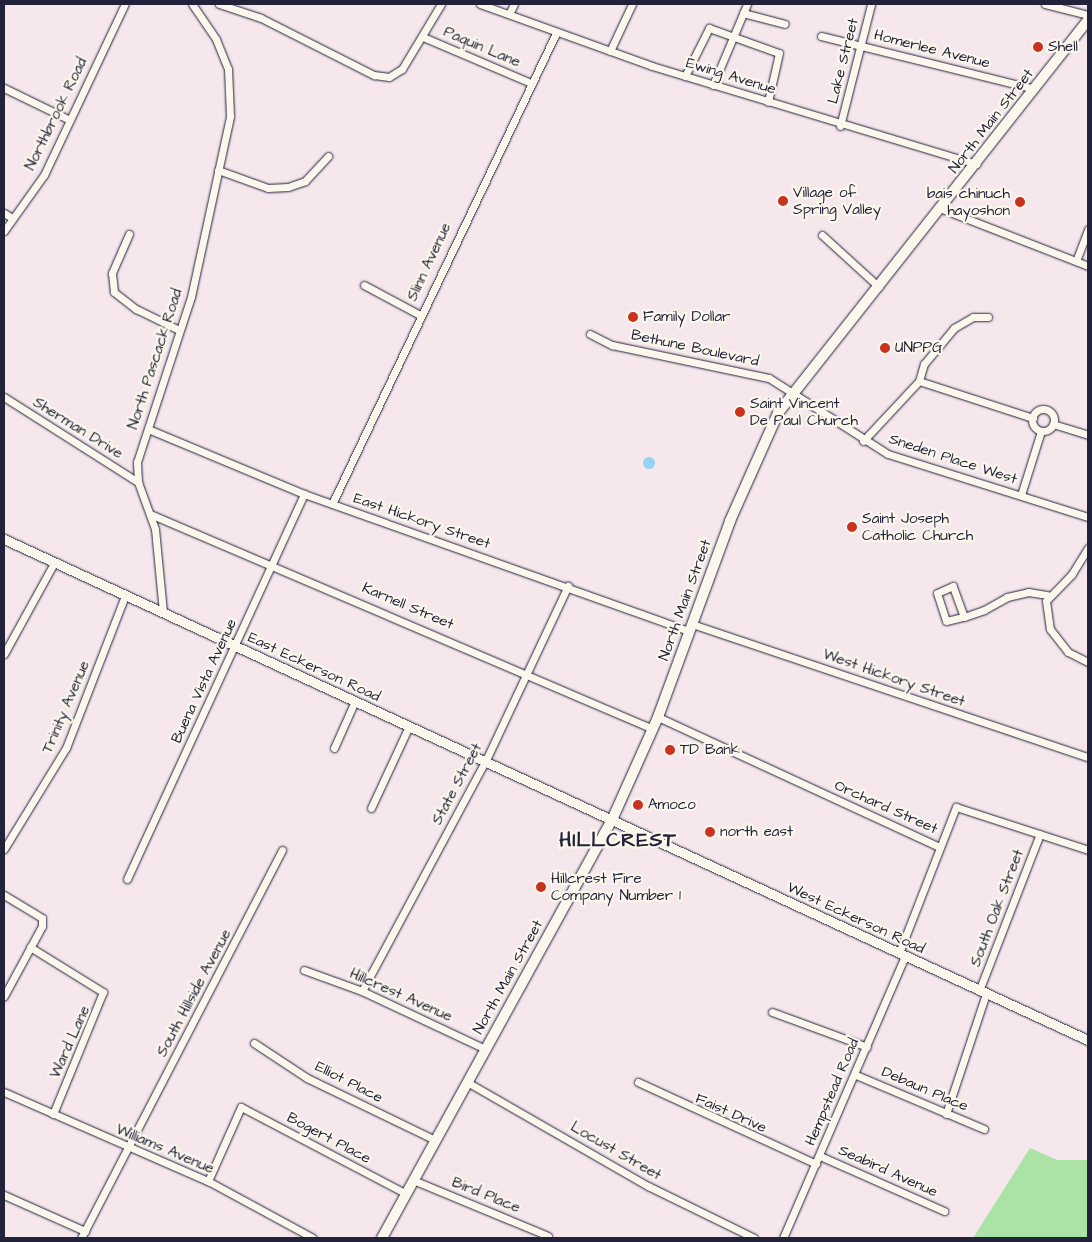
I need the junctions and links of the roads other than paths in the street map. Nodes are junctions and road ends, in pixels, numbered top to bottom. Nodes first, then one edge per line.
1 (125, 4) edge
2 (192, 4) edge
3 (219, 4) edge
4 (441, 4) edge
5 (480, 4) edge
6 (514, 4) edge
7 (632, 4) edge
8 (747, 4) edge
9 (871, 4) edge
10 (1045, 4) edge
11 (743, 13) junction
12 (509, 14) junction
13 (1088, 15) edge
14 (1088, 20) edge
15 (785, 24) dead end
16 (556, 33) junction
17 (821, 36) dead end
18 (423, 37) junction
19 (734, 37) junction
20 (861, 44) junction
21 (610, 51) junction
22 (685, 76) junction
23 (530, 83) junction
24 (714, 85) junction
25 (4, 88) edge
26 (1035, 89) junction
27 (768, 102) junction
28 (70, 120) junction
29 (840, 126) junction
30 (328, 156) dead end
31 (977, 164) junction
32 (218, 170) junction
33 (942, 209) junction
34 (4, 213) edge
35 (12, 218) junction
36 (1088, 229) edge
37 (4, 231) edge
38 (129, 234) dead end
39 (822, 234) dead end
40 (1076, 261) junction
41 (1088, 266) edge
42 (364, 285) dead end
43 (879, 287) junction
44 (420, 315) junction
45 (988, 317) dead end
46 (179, 330) junction
47 (590, 334) dead end
48 (920, 381) junction
49 (793, 390) junction
50 (4, 398) edge
51 (1033, 418) junction
52 (1054, 424) junction
53 (148, 429) junction
54 (1041, 431) junction
55 (1088, 435) edge
56 (863, 441) junction
57 (138, 482) junction
58 (304, 494) junction
59 (1021, 495) junction
60 (332, 504) junction
61 (150, 514) junction
62 (1088, 518) edge
63 (4, 539) edge
64 (1088, 548) edge
65 (54, 563) junction
66 (272, 563) junction
67 (568, 586) junction
68 (1048, 595) junction
69 (125, 596) junction
70 (163, 612) junction
71 (964, 617) junction
72 (690, 628) junction
73 (236, 645) junction
74 (4, 654) edge
75 (1088, 662) edge
76 (526, 672) junction
77 (355, 701) junction
78 (658, 717) junction
79 (409, 726) junction
80 (653, 729) junction
81 (334, 748) dead end
82 (1088, 757) edge
83 (485, 762) junction
84 (371, 808) dead end
85 (612, 820) junction
86 (1040, 834) junction
87 (937, 846) junction
88 (4, 849) edge
89 (282, 850) dead end
90 (1088, 850) edge
91 (127, 879) dead end
92 (4, 895) edge
93 (30, 947) junction
94 (902, 954) junction
95 (304, 970) dead end
96 (362, 991) junction
97 (983, 992) junction
98 (4, 996) edge
99 (772, 1012) dead end
100 (1088, 1040) edge
101 (254, 1043) dead end
102 (867, 1047) junction
103 (485, 1049) junction
104 (856, 1076) junction
105 (467, 1082) junction
106 (638, 1082) dead end
107 (4, 1092) edge
108 (53, 1114) junction
109 (946, 1114) junction
110 (984, 1129) dead end
111 (435, 1140) junction
112 (128, 1149) junction
113 (820, 1156) junction
114 (816, 1164) junction
115 (413, 1180) junction
116 (208, 1181) junction
117 (405, 1194) junction
118 (4, 1195) edge
119 (944, 1211) dead end
120 (83, 1235) edge
121 (548, 1236) dead end
122 (313, 1238) edge
123 (382, 1238) edge
124 (754, 1238) edge
125 (783, 1238) edge

1 - 28 street, Northbrook Road
2 - 32 street, North Pascack Road
3 - 18 street
4 - 18 street
5 - 12 street, Ewing Avenue
6 - 12 street
7 - 21 street
8 - 11 street
9 - 20 street, Lake Street
10 - 13 street
11 - 15 street
11 - 19 street
12 - 16 street, Ewing Avenue
14 - 26 main road, North Main Street
16 - 21 street, Ewing Avenue
16 - 23 street, Slinn Avenue
17 - 20 street, Homerlee Avenue
18 - 23 street, Paquin Lane
19 - 22 street
19 - 24 street
19 - 27 street
20 - 26 street, Homerlee Avenue
20 - 29 street, Lake Street
21 - 22 street, Ewing Avenue
22 - 24 street, Ewing Avenue
23 - 44 street, Slinn Avenue
24 - 27 street, Ewing Avenue
25 - 28 street
26 - 31 main road, North Main Street
27 - 29 street, Ewing Avenue
28 - 35 street, Northbrook Road
29 - 31 street, Ewing Avenue
30 - 32 street
31 - 33 main road, North Main Street
32 - 46 street, North Pascack Road
33 - 40 street
33 - 43 main road, North Main Street
34 - 35 street
35 - 37 street, Northbrook Road
36 - 40 street
38 - 46 street
39 - 43 street
40 - 41 street
42 - 44 street
43 - 49 main road, North Main Street
44 - 60 street, Slinn Avenue
45 - 48 street
46 - 53 street, North Pascack Road
47 - 49 street, Bethune Boulevard
48 - 51 street
48 - 56 street
49 - 56 street, Sneden Place West
49 - 72 main road, North Main Street
50 - 57 street, Sherman Drive
51 - 52 street
51 - 54 street
52 - 54 street
52 - 55 street
53 - 57 street, North Pascack Road
53 - 58 street, East Hickory Street
54 - 59 street
56 - 59 street, Sneden Place West
57 - 61 street, North Pascack Road
58 - 60 street, East Hickory Street
58 - 66 street, Buena Vista Avenue
59 - 62 street, Sneden Place West
60 - 67 street, East Hickory Street
61 - 66 street, Karnell Street
61 - 70 street, North Pascack Road
63 - 65 street, East Eckerson Road
64 - 68 street
65 - 69 street, East Eckerson Road
65 - 74 street
66 - 73 street, Buena Vista Avenue
66 - 76 street, Karnell Street
67 - 72 street, East Hickory Street
67 - 76 street, State Street
68 - 71 street
68 - 75 street
69 - 70 street, East Eckerson Road
69 - 88 street, Trinity Avenue
70 - 73 street, East Eckerson Road
71 - 71 street
72 - 78 main road, North Main Street
72 - 82 street, West Hickory Street
73 - 77 street, East Eckerson Road
73 - 91 street, Buena Vista Avenue
76 - 80 street, Karnell Street
76 - 83 street, State Street
77 - 79 street, East Eckerson Road
77 - 81 street
78 - 80 main road, North Main Street
78 - 87 street, Orchard Street
79 - 83 street, East Eckerson Road
79 - 84 street
80 - 85 main road, North Main Street
83 - 85 street, East Eckerson Road
83 - 96 street, State Street
85 - 94 street, West Eckerson Road
85 - 103 main road, North Main Street
86 - 87 street, Orchard Street
86 - 90 street, Orchard Street
86 - 97 street, South Oak Street
87 - 94 street, Hempstead Road
89 - 112 street, South Hillside Avenue
92 - 93 street
93 - 98 street
93 - 108 street, Ward Lane
94 - 97 street, West Eckerson Road
94 - 102 street, Hempstead Road
95 - 96 street, Hillcrest Avenue
96 - 103 street, Hillcrest Avenue
97 - 100 street, West Eckerson Road
97 - 109 street, South Oak Street
99 - 102 street
101 - 111 street, Elliot Place
102 - 104 street, Hempstead Road
103 - 105 main road, North Main Street
104 - 109 street, Debaun Place
104 - 113 street, Hempstead Road
105 - 111 main road, North Main Street
105 - 124 street, Locust Street
106 - 114 street, Faist Drive
107 - 108 street, Williams Avenue
108 - 112 street, Williams Avenue
109 - 110 street, Debaun Place
111 - 115 main road, North Main Street
112 - 116 street, Williams Avenue
112 - 120 street, South Hillside Avenue
113 - 114 street, Hempstead Road
113 - 119 street, Seabird Avenue
114 - 125 street, Hempstead Road
115 - 117 main road, North Main Street
115 - 121 street, Bird Place
116 - 117 street, Bogert Place
116 - 122 street, Williams Avenue
117 - 123 main road, North Main Street
118 - 120 street

